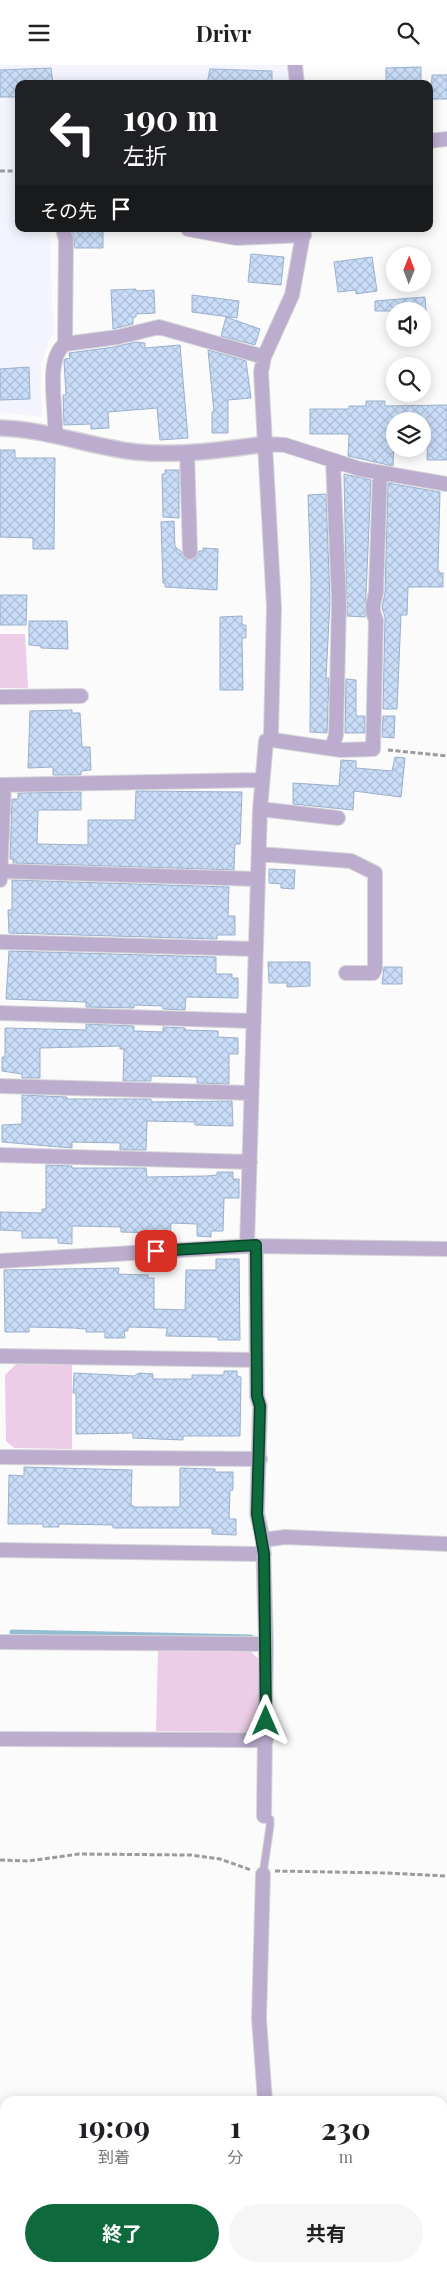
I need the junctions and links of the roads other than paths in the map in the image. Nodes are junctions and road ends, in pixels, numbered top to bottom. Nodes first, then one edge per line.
1 (295, 65) edge
2 (297, 80) edge
3 (447, 139) edge
4 (433, 141) edge
5 (64, 232) edge
6 (204, 232) edge
7 (304, 232) edge
8 (65, 344) junction
9 (264, 357) junction
10 (0, 428) edge
11 (55, 435) junction
12 (266, 444) junction
13 (187, 452) junction
14 (333, 461) junction
15 (380, 473) junction
16 (447, 484) edge
17 (190, 552) dead end
18 (81, 696) dead end
19 (0, 697) edge
20 (273, 740) junction
21 (332, 748) junction
22 (262, 780) junction
23 (2, 785) edge
24 (260, 809) junction
25 (338, 818) dead end
26 (259, 854) junction
27 (0, 871) edge
28 (258, 879) junction
29 (0, 881) edge
30 (0, 942) edge
31 (255, 949) junction
32 (346, 973) dead end
33 (0, 1013) edge
34 (253, 1021) junction
35 (0, 1086) edge
36 (251, 1093) junction
37 (0, 1155) edge
38 (250, 1162) junction
39 (252, 1246) junction
40 (447, 1249) edge
41 (0, 1261) edge
42 (0, 1356) edge
43 (257, 1361) junction
44 (0, 1457) edge
45 (260, 1459) junction
46 (447, 1544) edge
47 (264, 1547) junction
48 (0, 1550) edge
49 (0, 1642) edge
50 (266, 1644) junction
51 (0, 1739) edge
52 (266, 1740) junction
53 (264, 1816) joint
54 (263, 1872) joint
55 (265, 2096) edge

1 - 2 street
3 - 4 street
5 - 8 street
6 - 7 street
7 - 9 street
8 - 9 street
8 - 11 street
9 - 12 street
10 - 11 street
11 - 13 street
12 - 13 street
12 - 14 street
12 - 20 street
13 - 17 street
14 - 15 street
14 - 21 street
15 - 16 street
15 - 21 street
18 - 19 street
20 - 21 street
20 - 22 street
22 - 23 street
22 - 24 street
23 - 27 street
24 - 25 street
24 - 26 street
26 - 28 street
26 - 32 street
27 - 28 street
27 - 29 street
28 - 31 street
30 - 31 street
31 - 34 street
33 - 34 street
34 - 36 street
35 - 36 street
36 - 38 street
37 - 38 street
38 - 39 street
39 - 40 street
39 - 41 street
39 - 43 street
42 - 43 street
43 - 45 street
44 - 45 street
45 - 47 street
46 - 47 street
47 - 48 street
47 - 50 street
49 - 50 street
50 - 52 street
51 - 52 street
52 - 53 street
53 - 54 lane
54 - 55 street

